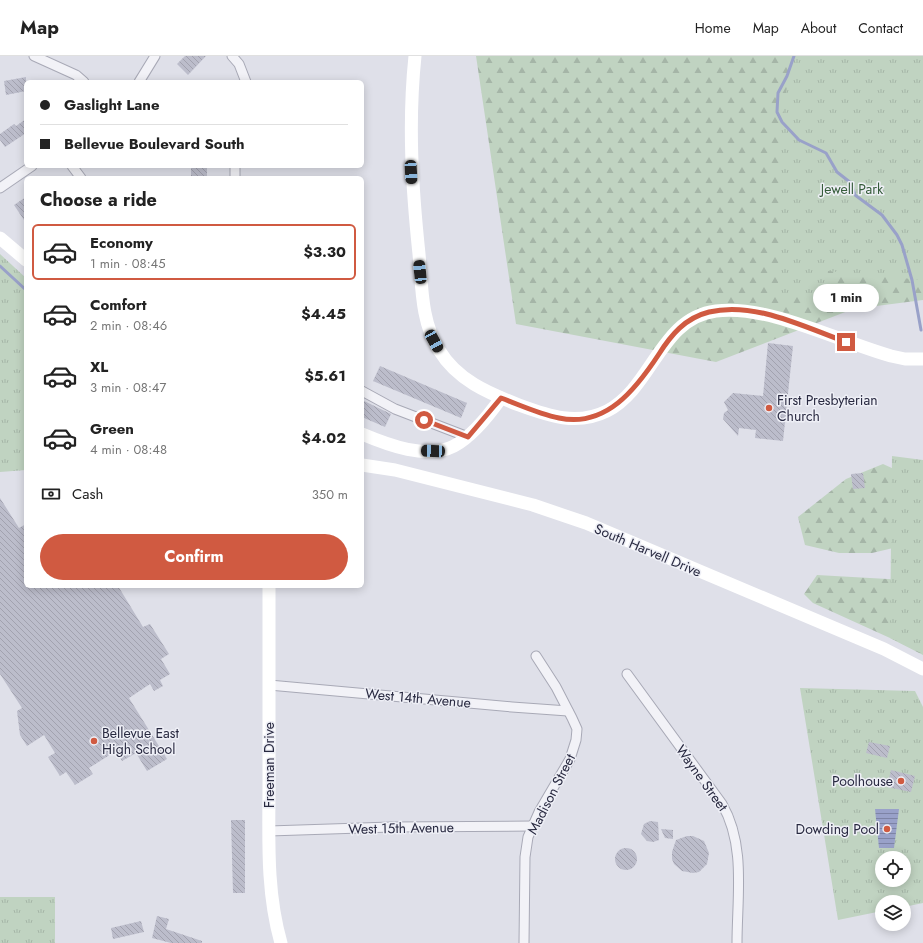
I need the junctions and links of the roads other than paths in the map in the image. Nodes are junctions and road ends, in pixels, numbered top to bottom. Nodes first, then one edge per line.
1 (34, 56) edge
2 (156, 56) edge
3 (232, 56) edge
4 (415, 56) edge
5 (82, 80) edge
6 (140, 80) edge
7 (245, 80) edge
8 (29, 168) edge
9 (0, 188) edge
10 (0, 238) edge
11 (24, 258) edge
12 (923, 359) edge
13 (364, 391) edge
14 (501, 398) junction
15 (364, 435) edge
16 (468, 437) junction
17 (364, 465) edge
18 (269, 588) edge
19 (536, 656) dead end
20 (923, 669) edge
21 (627, 674) dead end
22 (269, 685) junction
23 (568, 711) junction
24 (533, 826) junction
25 (269, 831) junction
26 (281, 943) edge
27 (524, 943) edge
28 (737, 943) edge

1 - 5 street
2 - 6 street
3 - 7 street
4 - 14 street
8 - 9 street
10 - 11 street
12 - 14 street
13 - 16 street
14 - 16 street
15 - 16 street
17 - 20 street, South Harvell Drive
18 - 22 street, Freeman Drive
19 - 23 street, Madison Street
21 - 28 street, Wayne Street
22 - 23 street, West 14th Avenue
22 - 25 street, Freeman Drive
23 - 24 street, Madison Street
24 - 25 street, West 15th Avenue
24 - 27 street, Madison Street
25 - 26 street, Freeman Drive

